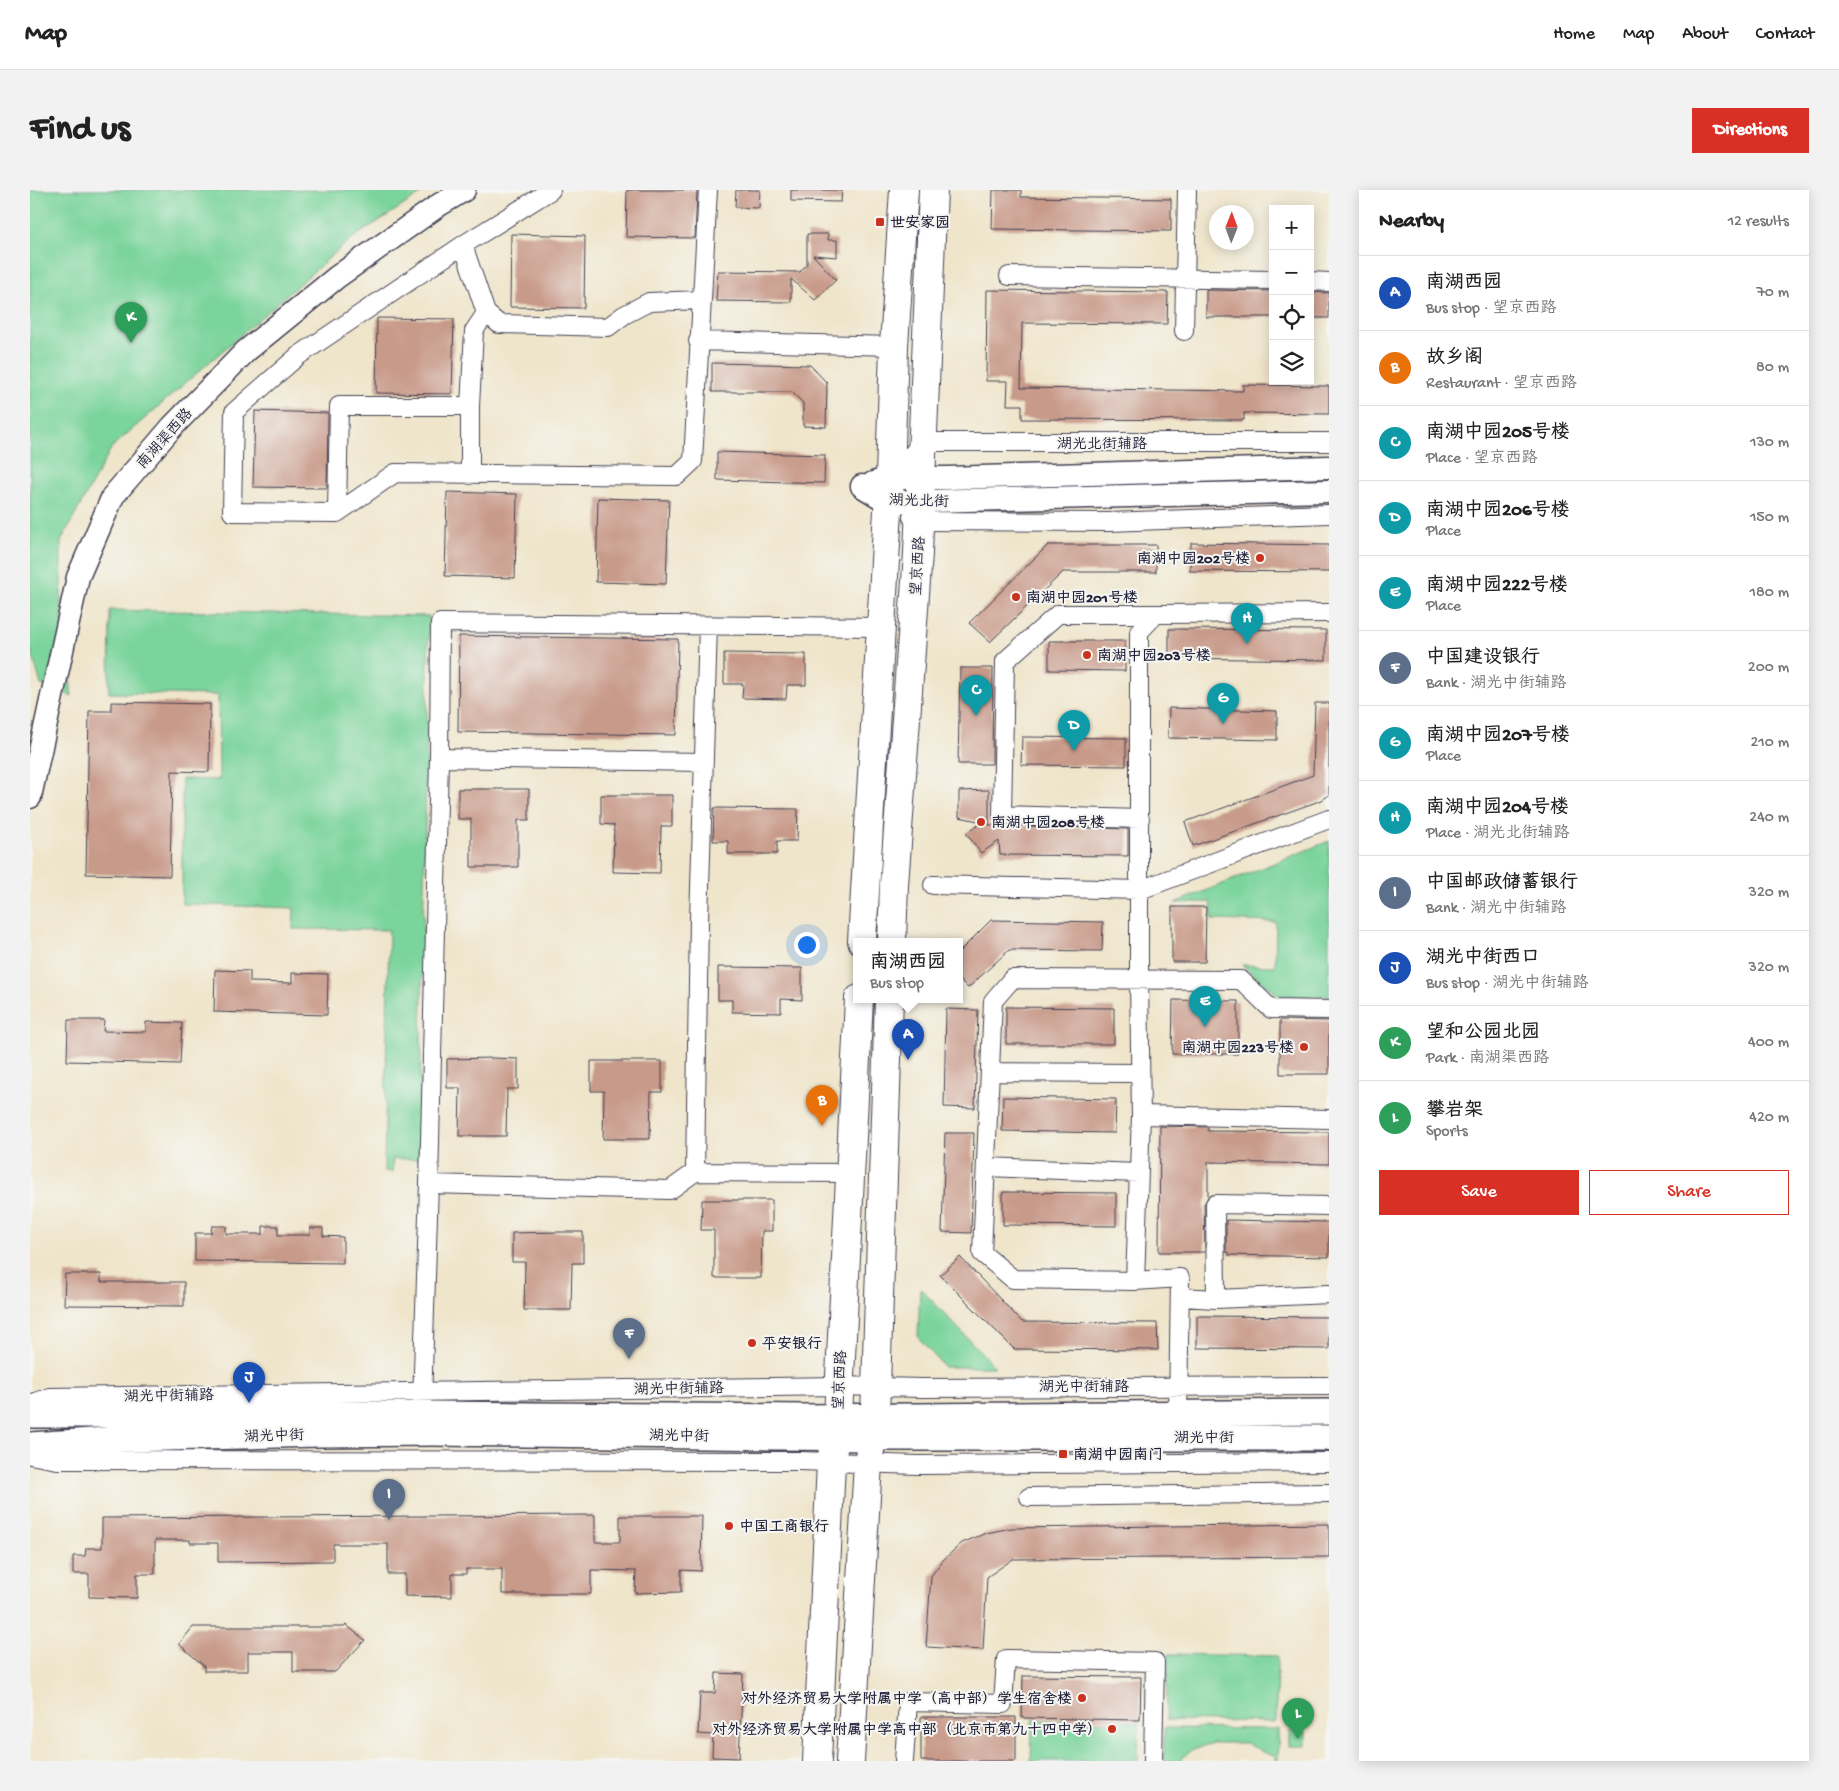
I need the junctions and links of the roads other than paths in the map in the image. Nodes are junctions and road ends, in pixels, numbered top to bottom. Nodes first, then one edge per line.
1 (464, 190) edge
2 (551, 190) edge
3 (708, 190) edge
4 (904, 190) edge
5 (933, 190) edge
6 (1187, 190) edge
7 (463, 245) junction
8 (1009, 276) dead end
9 (1184, 278) junction
10 (1269, 280) edge
11 (1314, 281) edge
12 (1329, 282) edge
13 (701, 300) junction
14 (486, 314) junction
15 (1184, 331) dead end
16 (698, 341) junction
17 (894, 346) junction
18 (470, 406) junction
19 (923, 442) junction
20 (1329, 442) edge
21 (1329, 468) edge
22 (470, 475) junction
23 (889, 490) junction
24 (1329, 491) edge
25 (920, 501) junction
26 (337, 513) junction
27 (1329, 514) edge
28 (1329, 613) edge
29 (1156, 614) junction
30 (708, 626) junction
31 (881, 628) junction
32 (439, 758) junction
33 (704, 762) junction
34 (30, 797) edge
35 (1329, 819) edge
36 (1140, 820) junction
37 (933, 885) dead end
38 (1140, 890) junction
39 (862, 938) edge
40 (892, 938) edge
41 (1139, 980) junction
42 (859, 1003) edge
43 (889, 1003) edge
44 (1329, 1010) edge
45 (990, 1072) junction
46 (1140, 1073) junction
47 (1141, 1115) junction
48 (1329, 1119) edge
49 (986, 1167) junction
50 (695, 1172) junction
51 (851, 1173) junction
52 (1138, 1173) junction
53 (429, 1184) junction
54 (1329, 1206) edge
55 (1136, 1280) junction
56 (1329, 1294) edge
57 (1181, 1297) junction
58 (1216, 1299) junction
59 (838, 1386) junction
60 (874, 1386) junction
61 (1177, 1386) junction
62 (1329, 1386) edge
63 (422, 1403) junction
64 (30, 1404) edge
65 (1329, 1412) edge
66 (1178, 1414) junction
67 (30, 1416) edge
68 (873, 1427) junction
69 (1225, 1437) junction
70 (1329, 1438) edge
71 (835, 1439) junction
72 (30, 1445) edge
73 (30, 1455) edge
74 (1225, 1462) junction
75 (1329, 1462) edge
76 (868, 1464) junction
77 (1329, 1492) edge
78 (1028, 1496) dead end
79 (817, 1761) edge
80 (850, 1761) edge
81 (904, 1761) edge
82 (1153, 1761) edge

1 - 34 street, 南湖渠西路
2 - 7 street
3 - 13 street
4 - 17 main road
5 - 19 main road, 望京西路
6 - 9 street
7 - 14 street
7 - 26 street
8 - 9 street
9 - 10 street
9 - 15 street
11 - 12 street
13 - 14 street
13 - 16 street
14 - 18 street
16 - 17 street
16 - 22 street
17 - 23 main road
18 - 22 street
18 - 26 street
19 - 20 street, 湖光北街辅路
19 - 23 street
19 - 25 main road, 望京西路
21 - 25 street, 湖光北街
22 - 26 street
23 - 25 street, 湖光北街
23 - 25 street
23 - 31 main road
24 - 25 street, 湖光北街
25 - 27 street
25 - 40 main road, 望京西路
28 - 29 street
29 - 36 street
29 - 36 street
30 - 31 street
30 - 32 street
30 - 33 street
31 - 39 main road
32 - 33 street
32 - 53 street
33 - 50 street
35 - 38 street
36 - 38 street
37 - 38 street
38 - 41 street
41 - 44 street
41 - 45 street
41 - 46 street
42 - 51 main road, 望京西路
43 - 60 main road
45 - 46 street
45 - 49 street
46 - 47 street
47 - 48 street
47 - 52 street
49 - 52 street
49 - 55 street
50 - 51 street
50 - 53 street
51 - 59 main road, 望京西路
52 - 55 street
53 - 63 street
54 - 58 street
55 - 57 street
56 - 58 street
57 - 58 street
57 - 61 street
59 - 60 street, 湖光中街辅路
59 - 63 street, 湖光中街辅路
59 - 71 main road, 望京西路
60 - 61 street, 湖光中街辅路
60 - 68 main road
61 - 62 street, 湖光中街辅路
61 - 66 street
63 - 64 street, 湖光中街辅路
63 - 67 main road, 湖光中街
63 - 71 main road, 湖光中街
65 - 66 main road, 湖光中街
66 - 68 main road, 湖光中街
68 - 69 main road, 湖光中街
68 - 71 main road, 湖光中街
68 - 76 main road
69 - 70 main road, 湖光中街
69 - 74 street
71 - 72 main road, 湖光中街
71 - 73 street
71 - 76 street
71 - 79 main road, 望京西路
74 - 75 street
74 - 76 street
76 - 80 main road
77 - 78 street
81 - 82 street

